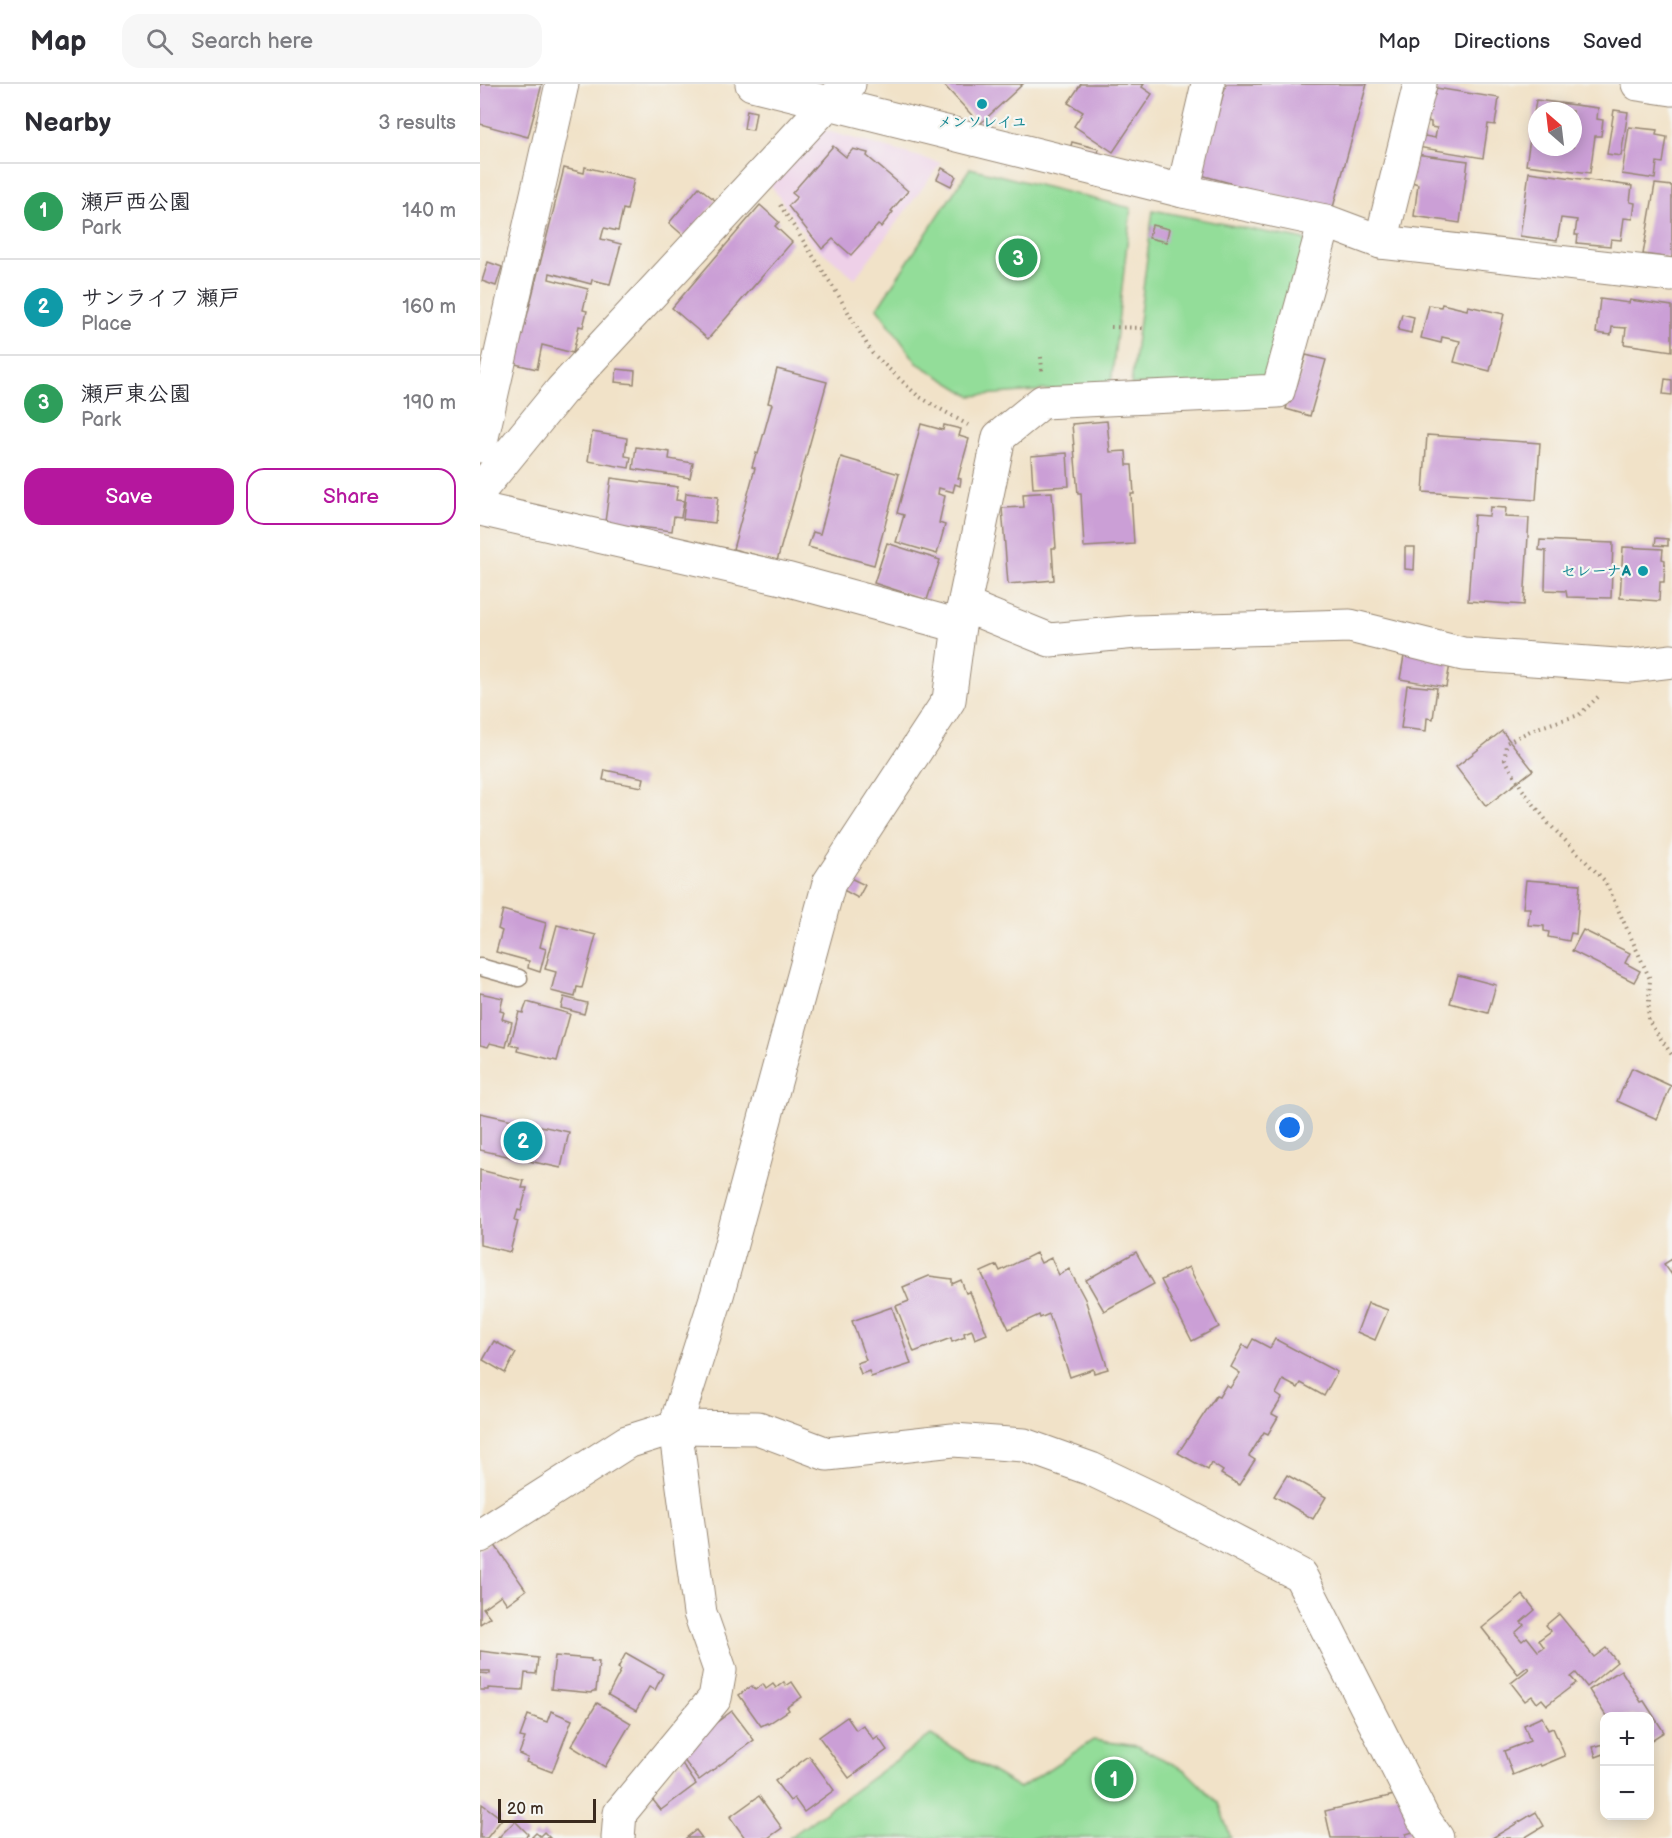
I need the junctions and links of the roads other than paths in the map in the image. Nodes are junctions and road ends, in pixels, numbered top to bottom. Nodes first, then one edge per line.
1 (562, 84) edge
2 (752, 84) edge
3 (1208, 84) edge
4 (1420, 84) edge
5 (1638, 84) edge
6 (1672, 89) edge
7 (838, 94) edge
8 (1183, 191) junction
9 (1325, 221) junction
10 (1381, 242) junction
11 (1672, 276) edge
12 (493, 325) edge
13 (480, 446) edge
14 (480, 490) edge
15 (480, 509) edge
16 (961, 615) junction
17 (1672, 661) edge
18 (480, 967) edge
19 (519, 978) dead end
20 (675, 1427) junction
21 (480, 1536) edge
22 (618, 1838) edge
23 (1437, 1838) edge

1 - 12 street
2 - 7 street
3 - 8 street
4 - 10 street
5 - 6 street
7 - 8 street
7 - 14 street
8 - 9 street
9 - 10 street
9 - 16 street
10 - 11 street
12 - 13 street
15 - 16 street
16 - 17 street
16 - 20 street
18 - 19 lane
20 - 21 street
20 - 22 street
20 - 23 street

